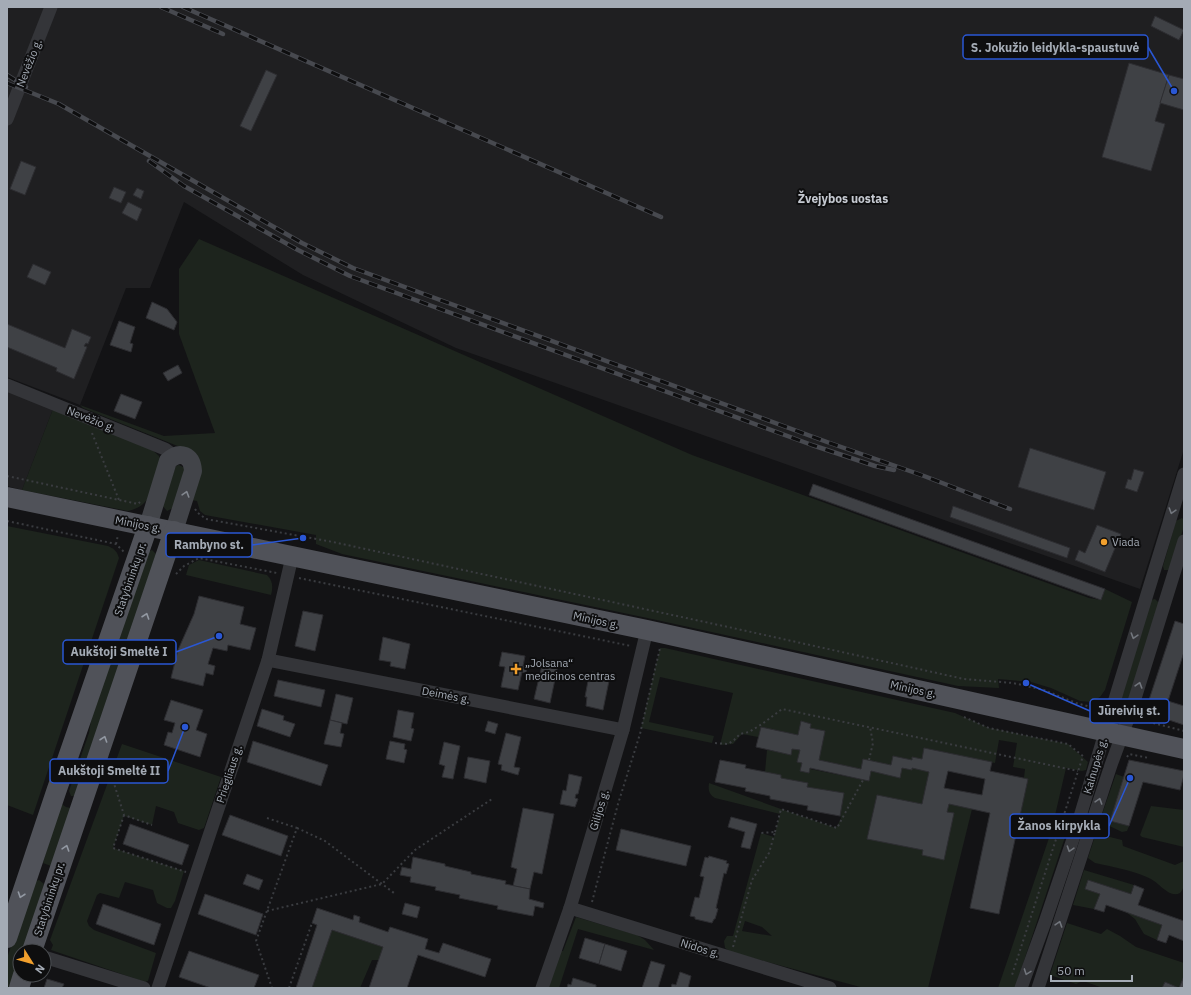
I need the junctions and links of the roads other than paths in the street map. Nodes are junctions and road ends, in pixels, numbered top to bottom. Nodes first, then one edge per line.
1 (52, 7) edge
2 (7, 119) edge
3 (7, 385) edge
4 (174, 456) junction
5 (1184, 474) edge
6 (1181, 496) edge
7 (7, 497) edge
8 (148, 526) junction
9 (174, 531) junction
10 (1184, 541) edge
11 (290, 566) junction
12 (1151, 579) junction
13 (1170, 585) junction
14 (645, 639) junction
15 (268, 660) junction
16 (624, 730) junction
17 (1114, 733) junction
18 (1184, 748) edge
19 (56, 792) junction
20 (82, 802) junction
21 (28, 875) junction
22 (54, 884) junction
23 (570, 908) junction
24 (7, 938) edge
25 (35, 943) edge
26 (52, 959) edge
27 (144, 988) edge
28 (158, 988) edge
29 (542, 988) edge
30 (830, 988) edge
31 (1021, 988) edge
32 (1038, 988) edge

1 - 2 street, Nevėžio g.
3 - 4 street, Nevėžio g.
4 - 8 main road, Statybininkų pr.
9 -> 4 main road, Statybininkų pr.
5 - 6 street, Kalnupės g.
6 -> 12 street, Kalnupės g.
7 - 8 main road, Minijos g.
8 - 9 main road, Minijos g.
8 - 19 main road, Statybininkų pr.
9 - 11 main road, Minijos g.
20 -> 9 main road, Statybininkų pr.
10 - 13 street, Kalnupės g.
11 - 14 main road, Minijos g.
11 - 15 street, Priegliaus g.
12 - 13 street
12 -> 17 street, Kalnupės g.
17 -> 13 street, Kalnupės g.
14 - 16 street, Gilijos g.
14 - 17 main road, Minijos g.
15 - 16 street, Deimės g.
15 - 28 street, Priegliaus g.
16 - 23 street, Gilijos g.
17 - 18 main road, Minijos g.
17 -> 31 street, Kalnupės g.
32 -> 17 street, Kalnupės g.
19 - 20 main road
19 - 21 main road, Statybininkų pr.
22 -> 20 main road, Statybininkų pr.
21 - 22 main road
21 -> 24 main road, Statybininkų pr.
22 - 25 main road, Statybininkų pr.
23 - 29 street, Gilijos g.
23 - 30 street, Nidos g.
26 - 27 street

